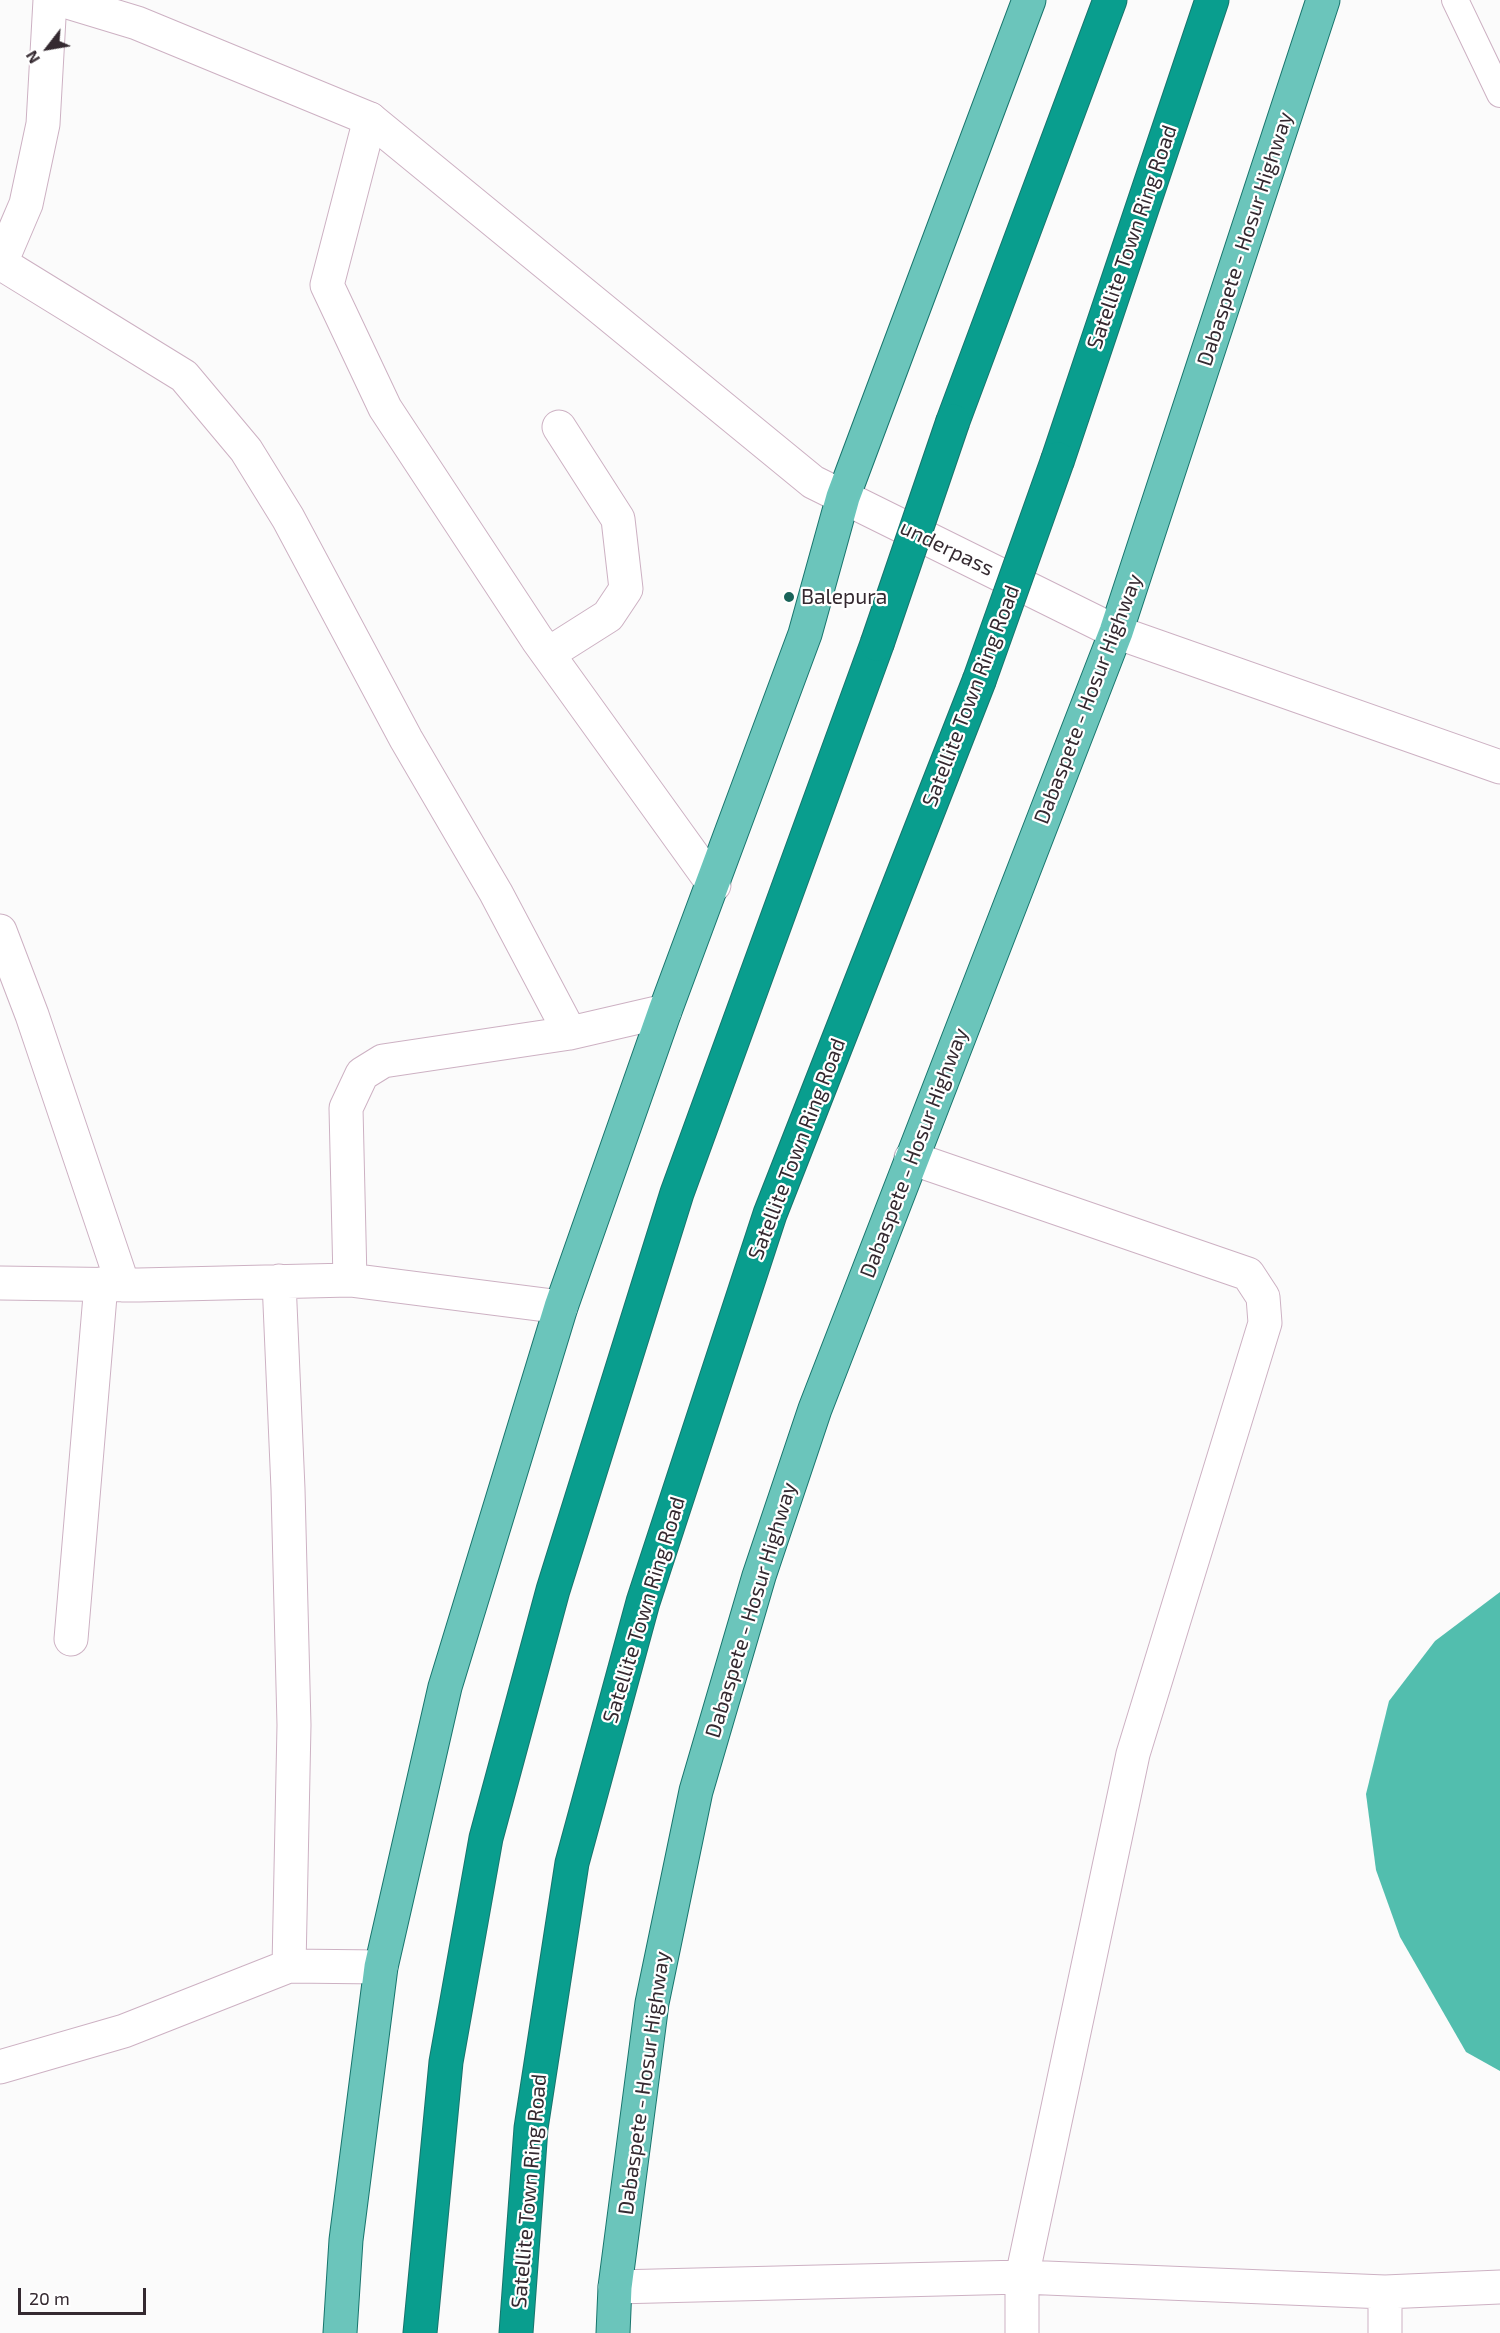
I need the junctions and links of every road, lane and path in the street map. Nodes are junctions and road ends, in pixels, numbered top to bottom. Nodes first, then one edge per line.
1 (50, 0) edge
2 (61, 0) edge
3 (1029, 0) edge
4 (1110, 0) edge
5 (1212, 0) edge
6 (1323, 0) edge
7 (1455, 0) edge
8 (1500, 94) edge
9 (370, 119) junction
10 (1, 265) edge
11 (559, 427) dead end
12 (843, 497) junction
13 (1116, 632) junction
14 (548, 654) junction
15 (1500, 766) edge
16 (714, 885) junction
17 (0, 931) edge
18 (665, 1011) junction
19 (570, 1033) junction
20 (911, 1158) junction
21 (350, 1280) junction
22 (279, 1281) junction
23 (0, 1283) edge
24 (112, 1285) junction
25 (561, 1307) junction
26 (71, 1639) dead end
27 (289, 1966) junction
28 (381, 1967) junction
29 (0, 2067) edge
30 (1022, 2277) junction
31 (1500, 2287) edge
32 (615, 2288) junction
33 (1385, 2292) junction
34 (340, 2333) edge
35 (420, 2333) edge
36 (516, 2333) edge
37 (613, 2333) edge
38 (1022, 2333) edge
39 (1385, 2333) edge

1 - 10 street
2 - 9 street, underpass
3 - 12 main road
4 - 35 highway, bridge
5 - 36 highway, Satellite Town Ring Road, bridge
6 - 13 main road, Dabaspete - Hosur Highway
7 - 8 lane
9 - 12 street, underpass
9 - 14 street
10 - 19 street
11 - 14 street
12 - 13 street, underpass
12 - 16 main road
13 - 15 street, underpass
13 - 20 main road, Dabaspete - Hosur Highway
14 - 16 street
16 - 18 main road
17 - 24 street
18 - 19 street
18 - 25 main road
19 - 21 street
20 - 30 street
20 - 32 main road, Dabaspete - Hosur Highway
21 - 22 street
21 - 25 street
22 - 24 street
22 - 27 street
23 - 24 street
24 - 26 street
25 - 28 main road
27 - 28 street
27 - 29 street
28 - 34 main road
30 - 32 street
30 - 33 street
30 - 38 street
31 - 33 street
32 - 37 main road, Dabaspete - Hosur Highway
33 - 39 street

